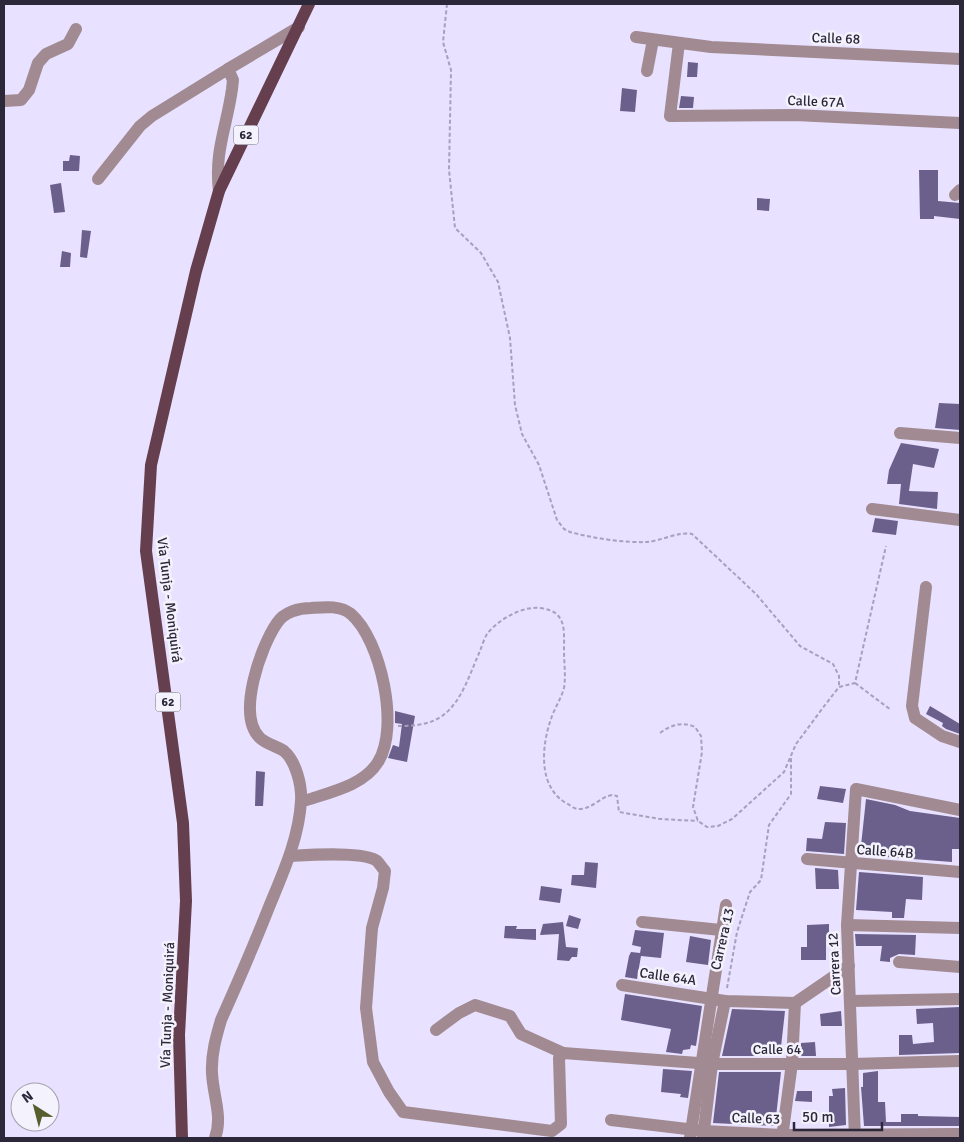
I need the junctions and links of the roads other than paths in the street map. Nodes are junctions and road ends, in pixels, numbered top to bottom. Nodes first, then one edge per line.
1 (309, 4) edge
2 (298, 27) junction
3 (76, 28) dead end
4 (636, 37) dead end
5 (653, 40) junction
6 (679, 43) junction
7 (960, 59) edge
8 (228, 69) junction
9 (647, 72) dead end
10 (4, 101) edge
11 (960, 123) edge
12 (98, 179) dead end
13 (219, 191) junction
14 (900, 433) dead end
15 (960, 438) edge
16 (872, 509) dead end
17 (960, 520) edge
18 (926, 586) dead end
19 (960, 742) edge
20 (301, 802) junction
21 (960, 810) edge
22 (290, 856) junction
23 (807, 859) dead end
24 (850, 864) junction
25 (960, 872) edge
26 (726, 905) dead end
27 (642, 922) dead end
28 (847, 925) junction
29 (960, 928) edge
30 (721, 930) junction
31 (899, 962) dead end
32 (849, 966) junction
33 (960, 967) edge
34 (622, 985) dead end
35 (719, 999) junction
36 (960, 999) edge
37 (850, 1001) junction
38 (796, 1004) junction
39 (436, 1030) dead end
40 (563, 1053) junction
41 (960, 1061) edge
42 (792, 1063) junction
43 (707, 1064) junction
44 (852, 1064) junction
45 (611, 1120) dead end
46 (697, 1134) edge
47 (960, 1134) edge
48 (782, 1136) edge
49 (855, 1136) edge
50 (182, 1138) edge
51 (215, 1138) edge

1 - 2 main road, Vía Tunja - Moniquirá / 62
2 - 8 street
2 - 13 main road, Vía Tunja - Moniquirá / 62
3 - 10 street
4 - 5 street, Calle 68
5 - 6 street, Calle 68
5 - 9 street
6 - 7 street, Calle 68
6 - 11 street, Calle 67A
8 - 12 street
8 - 13 street
13 - 50 main road, Vía Tunja - Moniquirá / 62
14 - 15 street
16 - 17 street
18 - 19 street
20 - 20 street
20 - 22 street
21 - 24 street, Carrera 12
22 - 40 street
22 - 51 street
23 - 24 street, Calle 64B
24 - 25 street, Calle 64B
24 - 28 street, Carrera 12
26 - 30 street, Carrera 13
27 - 30 street
28 - 29 street
28 - 32 street, Carrera 12
30 - 35 street, Carrera 13
31 - 33 street
32 - 37 street, Carrera 12
32 - 38 street
34 - 35 street, Calle 64A
35 - 38 street, Calle 64A
35 - 43 street, Carrera 13
36 - 37 street
37 - 44 street, Carrera 12
38 - 42 street
39 - 40 street, Calle 64
40 - 43 street, Calle 64
41 - 44 street, Calle 64
42 - 43 street, Calle 64
42 - 44 street, Calle 64
42 - 48 street
43 - 46 street, Carrera 13
44 - 49 street, Carrera 12
45 - 46 street, Calle 63
46 - 48 street, Calle 63
47 - 49 street, Calle 63
48 - 49 street, Calle 63

